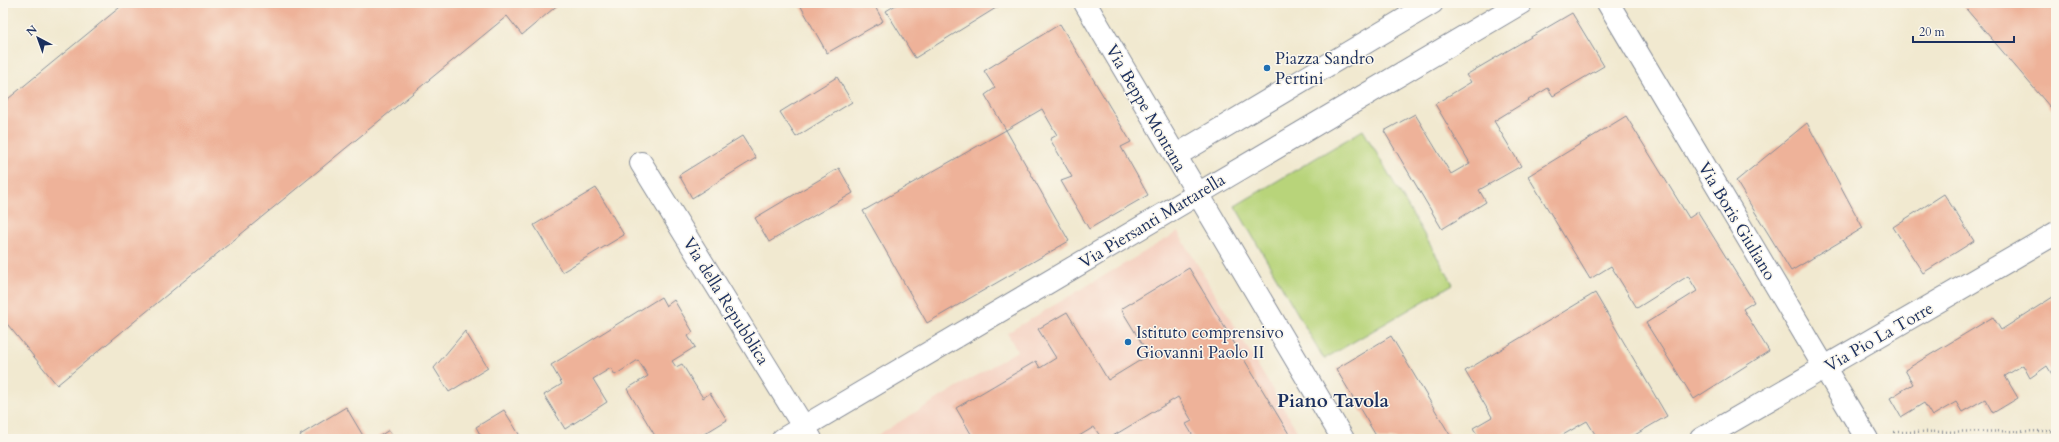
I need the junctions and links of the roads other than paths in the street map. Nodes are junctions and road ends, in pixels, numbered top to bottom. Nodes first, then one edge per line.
1 (1085, 3) edge
2 (1432, 3) edge
3 (1521, 3) edge
4 (1608, 3) edge
5 (1175, 156) junction
6 (640, 163) dead end
7 (1197, 194) junction
8 (2056, 233) edge
9 (1825, 368) junction
10 (807, 433) edge
11 (1865, 436) edge
12 (783, 439) edge
13 (1343, 439) edge
14 (1701, 439) edge

1 - 5 street, Via Beppe Montana
2 - 5 street
3 - 7 street, Via Piersanti Mattarella
4 - 9 street, Via Boris Giuliano
5 - 7 street, Via Beppe Montana
6 - 10 street, Via della Repubblica
7 - 10 street, Via Piersanti Mattarella
7 - 13 street, Via Beppe Montana
8 - 9 street, Via Pio La Torre
9 - 11 street, Via Boris Giuliano
9 - 14 street, Via Pio La Torre
10 - 12 street, Via Piersanti Mattarella

